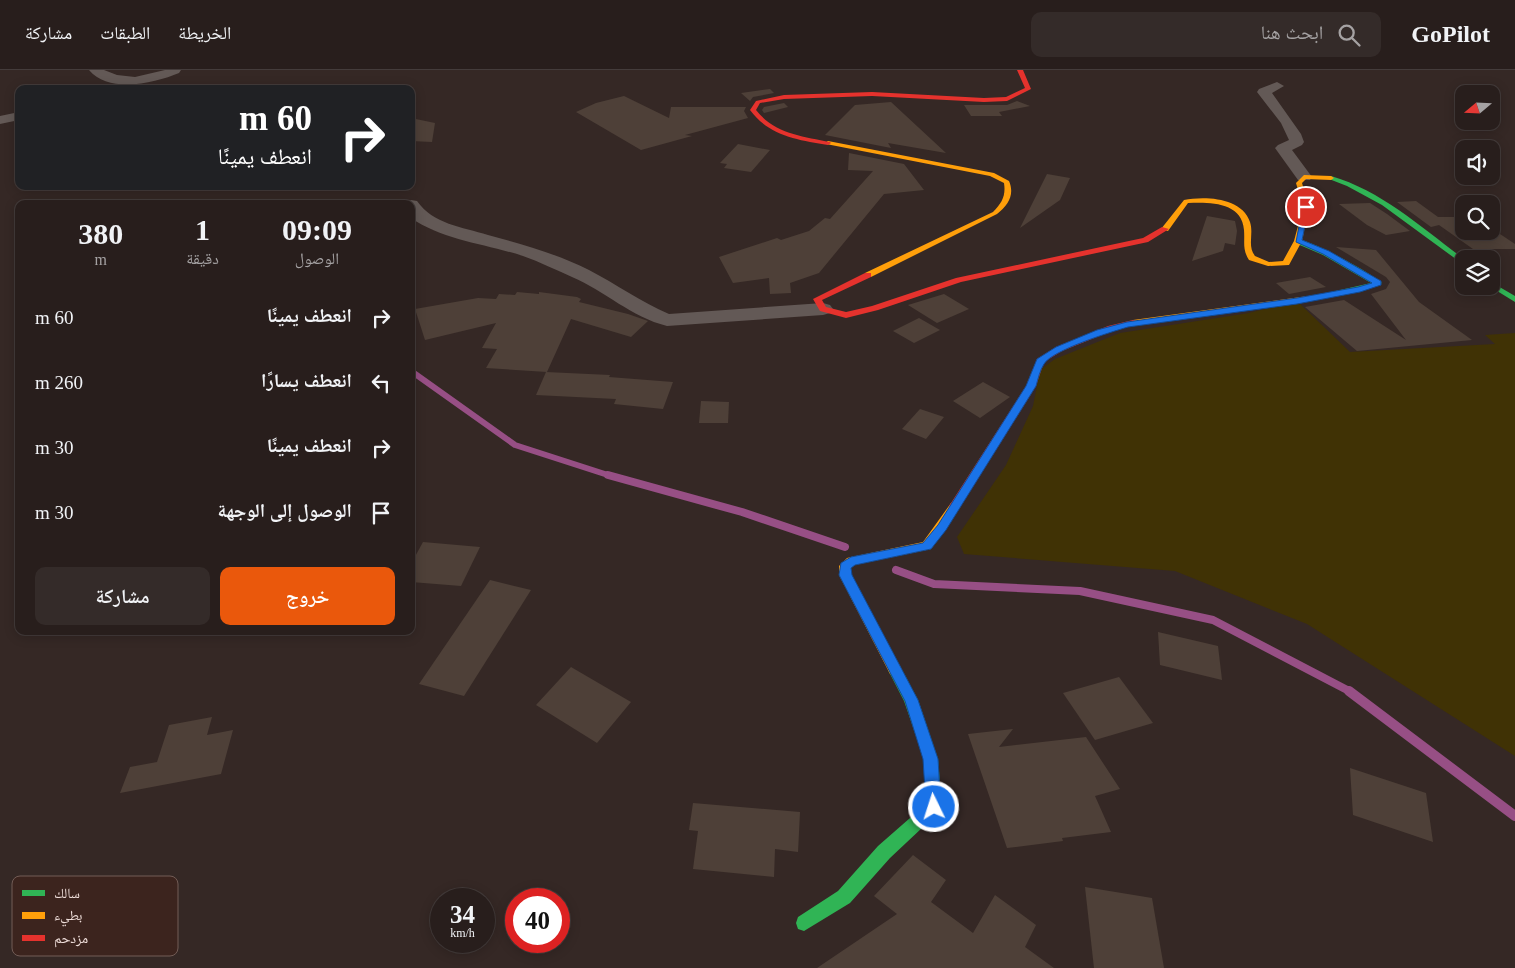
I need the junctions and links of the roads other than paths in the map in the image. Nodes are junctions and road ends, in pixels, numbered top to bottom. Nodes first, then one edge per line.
1 (95, 70) edge
2 (175, 70) edge
3 (1020, 70) edge
4 (1277, 86) dead end
5 (15, 117) edge
6 (0, 120) edge
7 (1304, 177) junction
8 (415, 213) edge
9 (1298, 241) junction
10 (1455, 257) edge
11 (1500, 290) edge
12 (1515, 300) edge
13 (823, 309) junction
14 (804, 923) dead end

1 - 2 street
3 - 13 street
4 - 7 street
5 - 6 street
7 - 9 street
7 - 10 street
8 - 13 street
9 - 13 street
9 - 14 street
11 - 12 street

